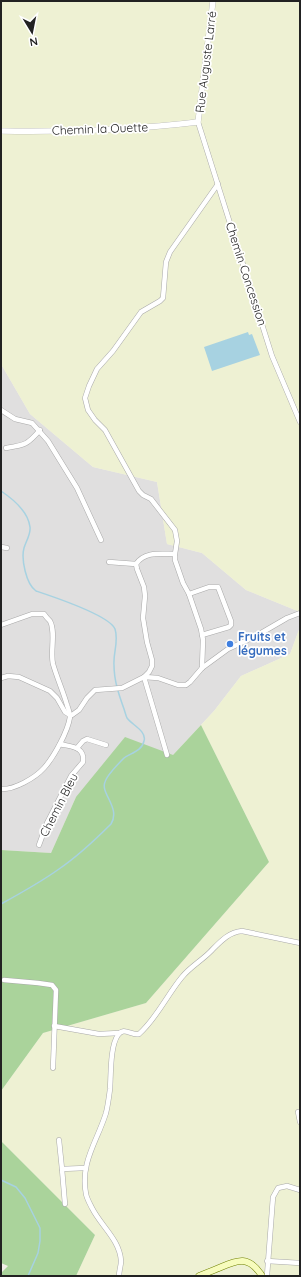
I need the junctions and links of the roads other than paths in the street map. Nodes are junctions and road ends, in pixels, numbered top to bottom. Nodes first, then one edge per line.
1 (213, 1) edge
2 (198, 122) junction
3 (1, 131) edge
4 (218, 184) junction
5 (1, 410) edge
6 (300, 422) edge
7 (40, 430) junction
8 (6, 448) dead end
9 (101, 540) dead end
10 (1, 547) edge
11 (7, 548) dead end
12 (175, 554) junction
13 (109, 562) dead end
14 (136, 564) junction
15 (189, 594) junction
16 (300, 613) edge
17 (1, 625) edge
18 (202, 635) junction
19 (202, 668) junction
20 (144, 677) junction
21 (1, 678) edge
22 (70, 715) junction
23 (60, 744) junction
24 (106, 745) dead end
25 (76, 748) junction
26 (167, 755) dead end
27 (1, 789) edge
28 (39, 844) dead end
29 (300, 942) edge
30 (4, 980) dead end
31 (54, 1026) junction
32 (119, 1033) junction
33 (53, 1068) dead end
34 (300, 1112) edge
35 (300, 1122) edge
36 (58, 1140) dead end
37 (85, 1168) junction
38 (62, 1169) junction
39 (300, 1190) edge
40 (65, 1204) dead end
41 (267, 1261) junction
42 (300, 1263) edge
43 (119, 1276) edge
44 (199, 1276) edge
45 (262, 1276) edge
46 (267, 1276) edge

1 - 2 street, Rue Auguste Larré
2 - 3 street, Chemin la Ouette
2 - 4 street, Chemin Concession
4 - 6 street, Chemin Concession
4 - 12 street
5 - 7 street
7 - 8 street
7 - 9 street
10 - 11 street
12 - 14 street
12 - 15 street
13 - 14 street
14 - 20 street
15 - 18 street
15 - 18 street
16 - 19 street
17 - 22 street
18 - 19 street
19 - 20 street
20 - 22 street
20 - 26 street
21 - 22 street
22 - 23 street
23 - 25 street
23 - 27 street
24 - 25 street
25 - 28 street, Chemin Bleu
29 - 32 street
30 - 31 street
31 - 32 street
31 - 33 street
32 - 37 street
34 - 35 street
36 - 38 street
37 - 38 street
37 - 43 street
38 - 40 street
39 - 41 street
41 - 42 street
41 - 46 street
44 - 45 main road

